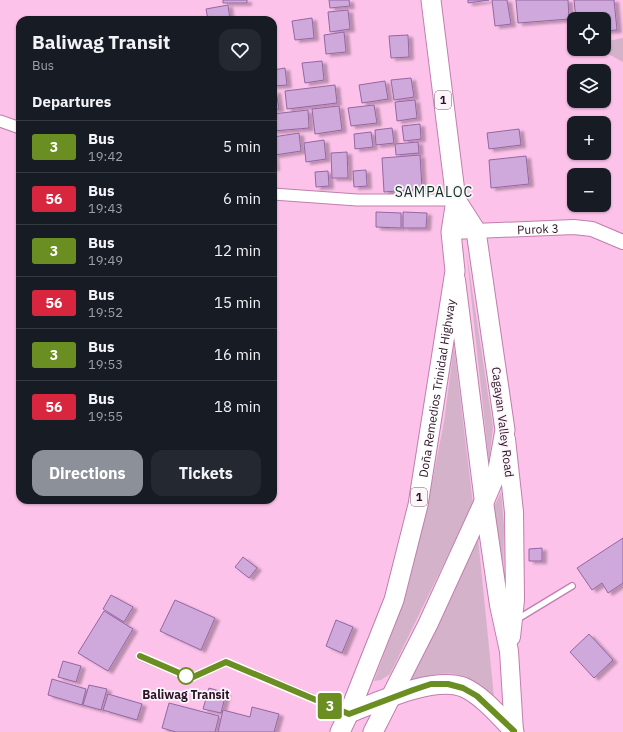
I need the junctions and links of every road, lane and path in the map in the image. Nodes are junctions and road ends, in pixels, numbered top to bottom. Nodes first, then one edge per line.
1 (431, 0) edge
2 (0, 120) edge
3 (16, 126) edge
4 (277, 194) edge
5 (456, 200) junction
6 (476, 231) junction
7 (451, 232) junction
8 (623, 242) edge
9 (455, 271) junction
10 (505, 430) junction
11 (484, 502) junction
12 (572, 586) dead end
13 (512, 622) junction
14 (509, 651) junction
15 (140, 656) dead end
16 (391, 698) junction
17 (349, 714) junction
18 (340, 732) edge
19 (373, 732) edge
20 (514, 732) edge

1 - 5 highway, Cagayan Valley Road / 1
2 - 3 street
4 - 5 street
5 - 6 highway, Cagayan Valley Road / 1
5 - 7 highway, Cagayan Valley Road / 1
6 - 7 street, Purok 3
6 - 8 street, Purok 3
6 - 10 highway, Cagayan Valley Road / 1
7 - 9 highway, Cagayan Valley Road / 1
9 - 11 main road, Cagayan Valley Road
9 - 17 highway, Doña Remedios Trinidad Highway / 1
10 - 11 highway, 1
10 - 13 main road, Cagayan Valley Road
11 - 14 main road, Cagayan Valley Road
11 - 16 highway, 1
12 - 13 lane
13 - 14 main road, Cagayan Valley Road
14 - 20 main road, Cagayan Valley Road
15 - 17 lane
16 - 17 highway
16 - 19 highway, 1
16 - 20 highway
17 - 18 highway, Doña Remedios Trinidad Highway / 1

